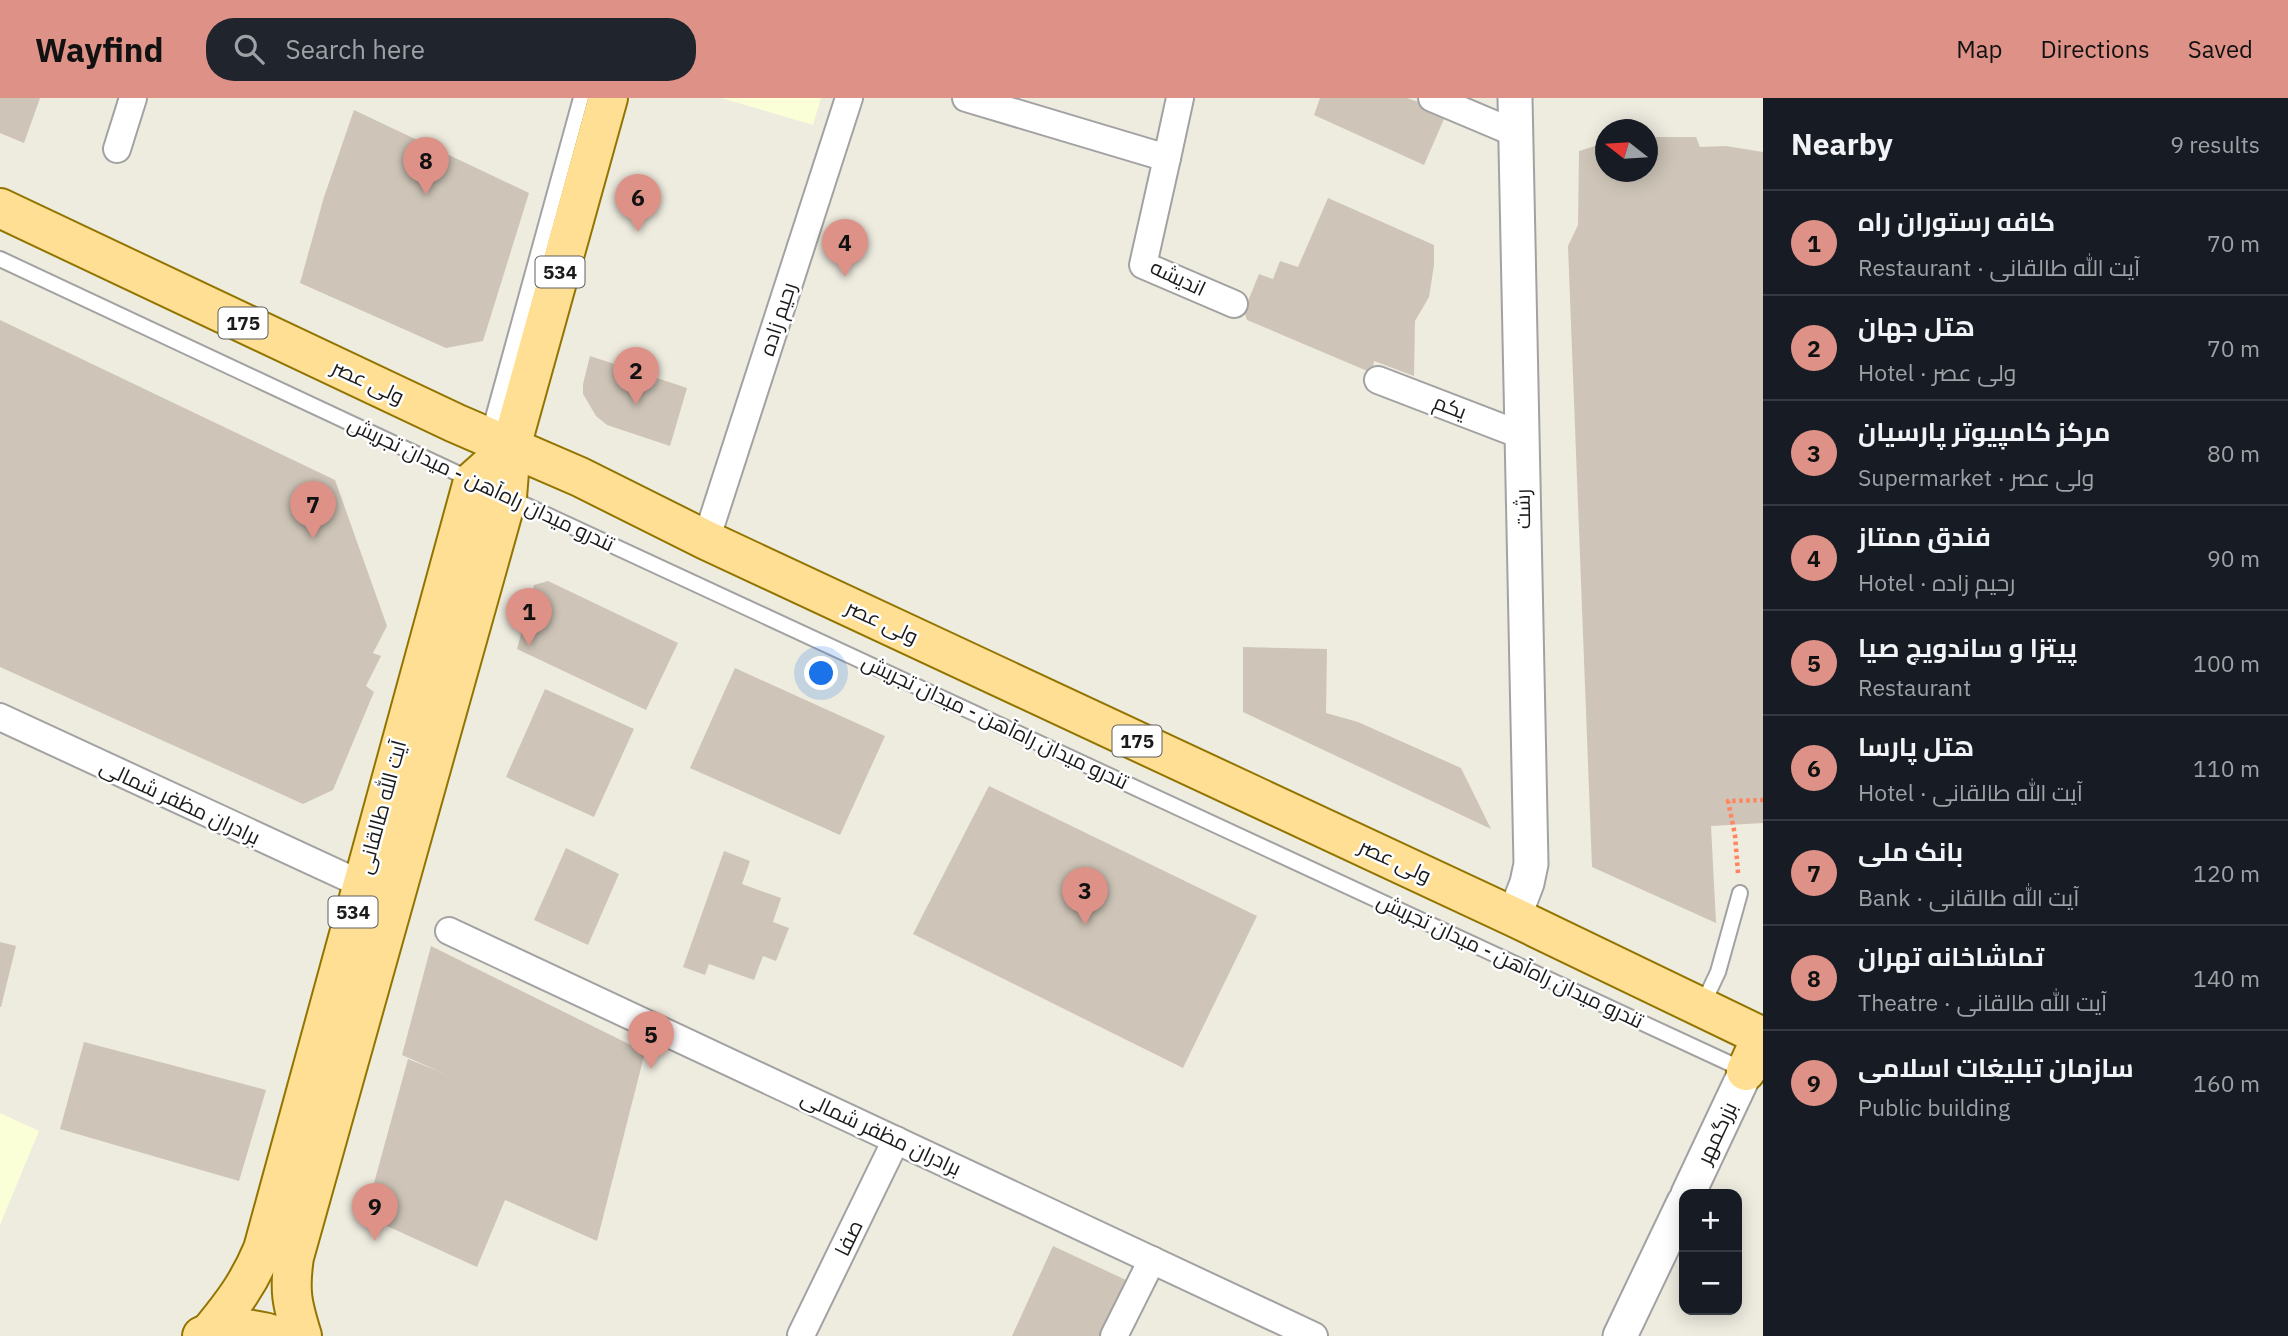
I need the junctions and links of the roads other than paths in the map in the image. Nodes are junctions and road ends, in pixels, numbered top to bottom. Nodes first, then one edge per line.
1 (133, 98) edge
2 (581, 98) edge
3 (608, 98) edge
4 (849, 98) edge
5 (966, 98) edge
6 (1180, 98) edge
7 (1432, 98) edge
8 (1515, 98) edge
9 (1515, 132) junction
10 (117, 149) dead end
11 (1167, 158) junction
12 (0, 208) edge
13 (0, 259) edge
14 (1234, 304) dead end
15 (1378, 380) dead end
16 (1521, 435) junction
17 (490, 468) junction
18 (706, 540) junction
19 (0, 717) edge
20 (361, 884) junction
21 (1740, 893) road end
22 (1514, 917) junction
23 (449, 931) dead end
24 (1702, 1007) junction
25 (1762, 1036) edge
26 (1755, 1074) edge
27 (896, 1140) junction
28 (1691, 1189) edge
29 (1679, 1212) edge
30 (1152, 1260) junction
31 (206, 1334) edge
32 (801, 1335) edge
33 (278, 1336) edge
34 (302, 1336) edge
35 (1114, 1336) edge
36 (1314, 1336) edge
37 (1620, 1336) edge

1 - 10 street
2 - 17 lane
3 - 17 main road, آیت الله طالقانی / 534
4 - 18 street, رحیم زاده
5 - 11 street
6 - 11 street
7 - 9 street
8 - 9 street, رشت
9 - 16 street, رشت
11 - 14 street, اندیشه
12 - 17 main road, ولی عصر / 175
13 - 17 lane, تندرو میدان راه‌آهن - میدان تجریش
15 - 16 street, یکم
16 - 22 street, رشت
17 - 18 main road, ولی عصر / 175
17 - 20 main road, آیت الله طالقانی / 534
17 - 26 lane, تندرو میدان راه‌آهن - میدان تجریش
17 - 34 main road, آیت الله طالقانی / 534
18 - 22 main road, ولی عصر / 175
19 - 20 street, برادران مظفر شمالی
20 - 31 main road, آیت الله طالقانی / 534
21 - 24 lane
22 - 24 main road, ولی عصر / 175
23 - 27 street, برادران مظفر شمالی
24 - 25 main road, ولی عصر / 175
25 - 26 main road
26 - 28 street, بزرگمهر
27 - 30 street, برادران مظفر شمالی
27 - 32 street, صفا
29 - 37 street
30 - 35 street
30 - 36 street, برادران مظفر شمالی
31 - 33 main road

